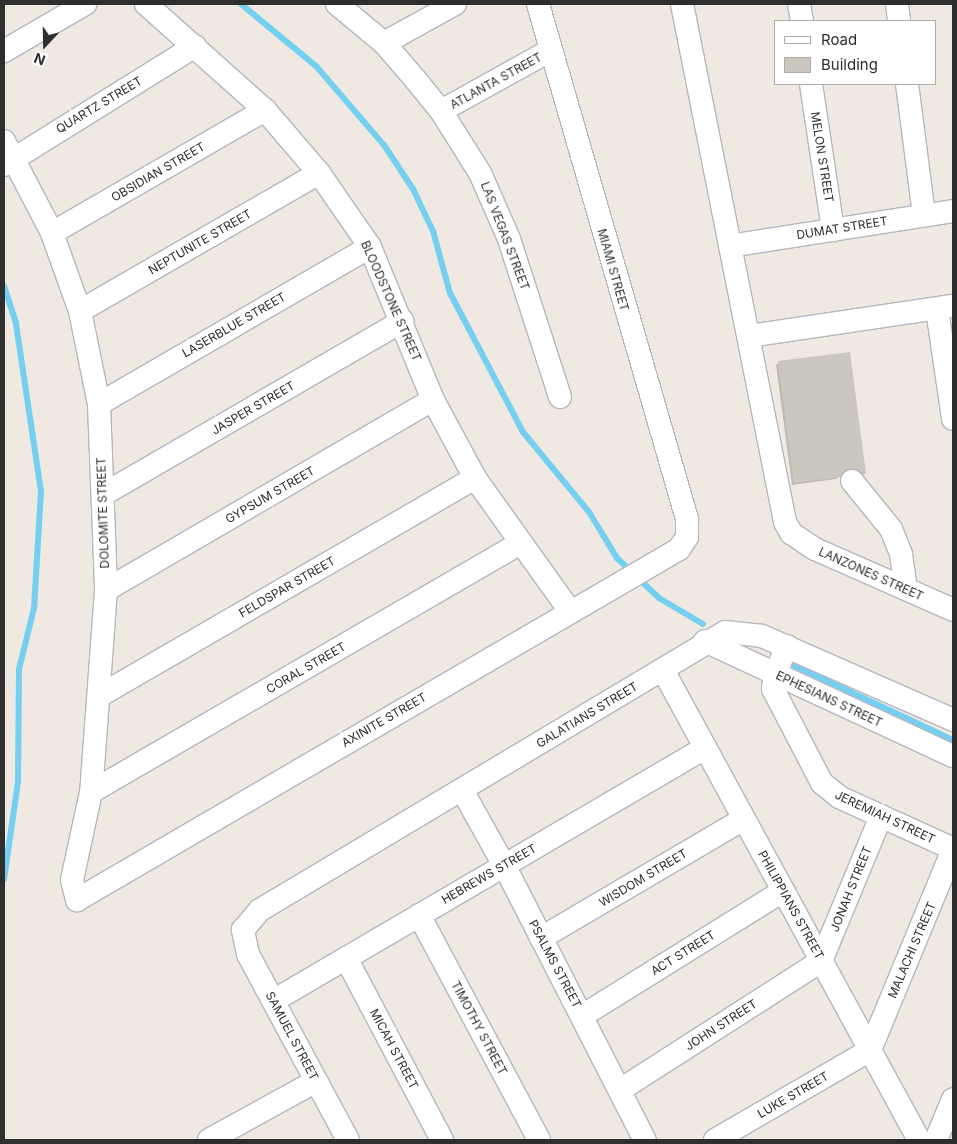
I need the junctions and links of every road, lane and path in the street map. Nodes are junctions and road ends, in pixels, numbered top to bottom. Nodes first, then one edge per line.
1 (85, 4) edge
2 (146, 4) edge
3 (337, 4) edge
4 (455, 4) edge
5 (538, 4) edge
6 (682, 4) edge
7 (799, 4) edge
8 (896, 4) edge
9 (802, 20) edge
10 (899, 20) edge
11 (384, 43) junction
12 (195, 46) junction
13 (551, 50) junction
14 (4, 51) edge
15 (811, 85) edge
16 (907, 85) edge
17 (265, 110) junction
18 (441, 112) junction
19 (7, 155) edge
20 (319, 173) junction
21 (953, 211) edge
22 (924, 215) junction
23 (834, 230) junction
24 (52, 233) junction
25 (730, 246) junction
26 (370, 247) junction
27 (945, 307) edge
28 (80, 311) junction
29 (403, 322) junction
30 (749, 336) junction
31 (560, 397) dead end
32 (433, 400) junction
33 (99, 404) junction
34 (953, 419) edge
35 (476, 478) junction
36 (852, 481) dead end
37 (104, 494) junction
38 (688, 537) joint
39 (522, 543) junction
40 (906, 589) junction
41 (106, 590) junction
42 (953, 610) edge
43 (570, 611) junction
44 (705, 641) junction
45 (787, 646) junction
46 (663, 670) junction
47 (775, 674) junction
48 (99, 696) junction
49 (953, 720) edge
50 (706, 748) junction
51 (953, 756) edge
52 (462, 790) junction
53 (91, 792) junction
54 (881, 816) junction
55 (744, 819) junction
56 (953, 850) edge
57 (504, 866) junction
58 (783, 890) junction
59 (77, 900) joint
60 (419, 915) junction
61 (243, 930) joint
62 (541, 938) junction
63 (346, 958) junction
64 (822, 961) junction
65 (273, 1001) junction
66 (582, 1016) junction
67 (870, 1050) junction
68 (316, 1080) junction
69 (620, 1090) junction
70 (953, 1099) edge
71 (953, 1134) edge
72 (210, 1140) edge
73 (348, 1140) edge
74 (442, 1140) edge
75 (539, 1140) edge
76 (645, 1140) edge
77 (715, 1140) edge
78 (919, 1140) edge
79 (936, 1140) edge
80 (942, 1140) edge

1 - 14 street
2 - 12 street, BLOODSTONE STREET
3 - 11 street, LAS VEGAS STREET
4 - 11 street
5 - 13 street, MIAMI STREET
6 - 25 street
7 - 9 street
8 - 10 street
11 - 18 street, LAS VEGAS STREET
12 - 17 street, BLOODSTONE STREET
12 - 19 street, QUARTZ STREET
13 - 18 street, ATLANTA STREET
13 - 38 street, MIAMI STREET
15 - 23 street, MELON STREET
16 - 22 street
17 - 20 street, BLOODSTONE STREET
17 - 24 street, OBSIDIAN STREET
18 - 31 street, LAS VEGAS STREET
19 - 24 street, DOLOMITE STREET
20 - 26 street, BLOODSTONE STREET
20 - 28 street, NEPTUNITE STREET
21 - 22 street, DUMAT STREET
22 - 23 street, DUMAT STREET
23 - 25 street, DUMAT STREET
24 - 28 street, DOLOMITE STREET
25 - 30 street
26 - 29 street, BLOODSTONE STREET
26 - 33 street, LASERBLUE STREET
27 - 30 street
27 - 34 street
28 - 33 street, DOLOMITE STREET
29 - 32 street, BLOODSTONE STREET
29 - 37 street, JASPER STREET
30 - 40 street, LANZONES STREET
32 - 35 street, BLOODSTONE STREET
32 - 41 street, GYPSUM STREET
33 - 37 street, DOLOMITE STREET
35 - 39 street, BLOODSTONE STREET
35 - 48 street, FELDSPAR STREET
36 - 40 street
37 - 41 street, DOLOMITE STREET
38 - 43 street, AXINITE STREET
39 - 43 street, BLOODSTONE STREET
39 - 53 street, CORAL STREET
40 - 42 street, LANZONES STREET
41 - 48 street, DOLOMITE STREET
43 - 59 street, AXINITE STREET
44 - 45 street, GALATIANS STREET
44 - 46 street, GALATIANS STREET
44 - 47 street, EPHESIANS STREET
45 - 47 street, JEREMIAH STREET
45 - 49 street, GALATIANS STREET
46 - 50 street, PHILIPPIANS STREET
46 - 52 street, GALATIANS STREET
47 - 51 street, EPHESIANS STREET
47 - 54 street, JEREMIAH STREET
48 - 53 street, DOLOMITE STREET
50 - 55 street, PHILIPPIANS STREET
50 - 57 street, HEBREWS STREET
52 - 57 street, PSALMS STREET
52 - 61 street, GALATIANS STREET
53 - 59 street, DOLOMITE STREET
54 - 56 street, JEREMIAH STREET
54 - 64 street, JONAH STREET
55 - 58 street, PHILIPPIANS STREET
55 - 62 street, WISDOM STREET
56 - 67 street, MALACHI STREET
57 - 60 street, HEBREWS STREET
57 - 62 street, PSALMS STREET
58 - 64 street, PHILIPPIANS STREET
58 - 66 street, ACT STREET
60 - 63 street, HEBREWS STREET
60 - 75 street, TIMOTHY STREET
61 - 65 street, SAMUEL STREET
62 - 66 street, PSALMS STREET
63 - 65 street, HEBREWS STREET
63 - 74 street, MICAH STREET
64 - 67 street, PHILIPPIANS STREET
64 - 69 street, JOHN STREET
65 - 68 street, SAMUEL STREET
66 - 69 street, PSALMS STREET
67 - 77 street, LUKE STREET
67 - 78 street, PHILIPPIANS STREET
68 - 72 street
68 - 73 street, SAMUEL STREET
69 - 76 street, PSALMS STREET
70 - 79 street
71 - 80 street

